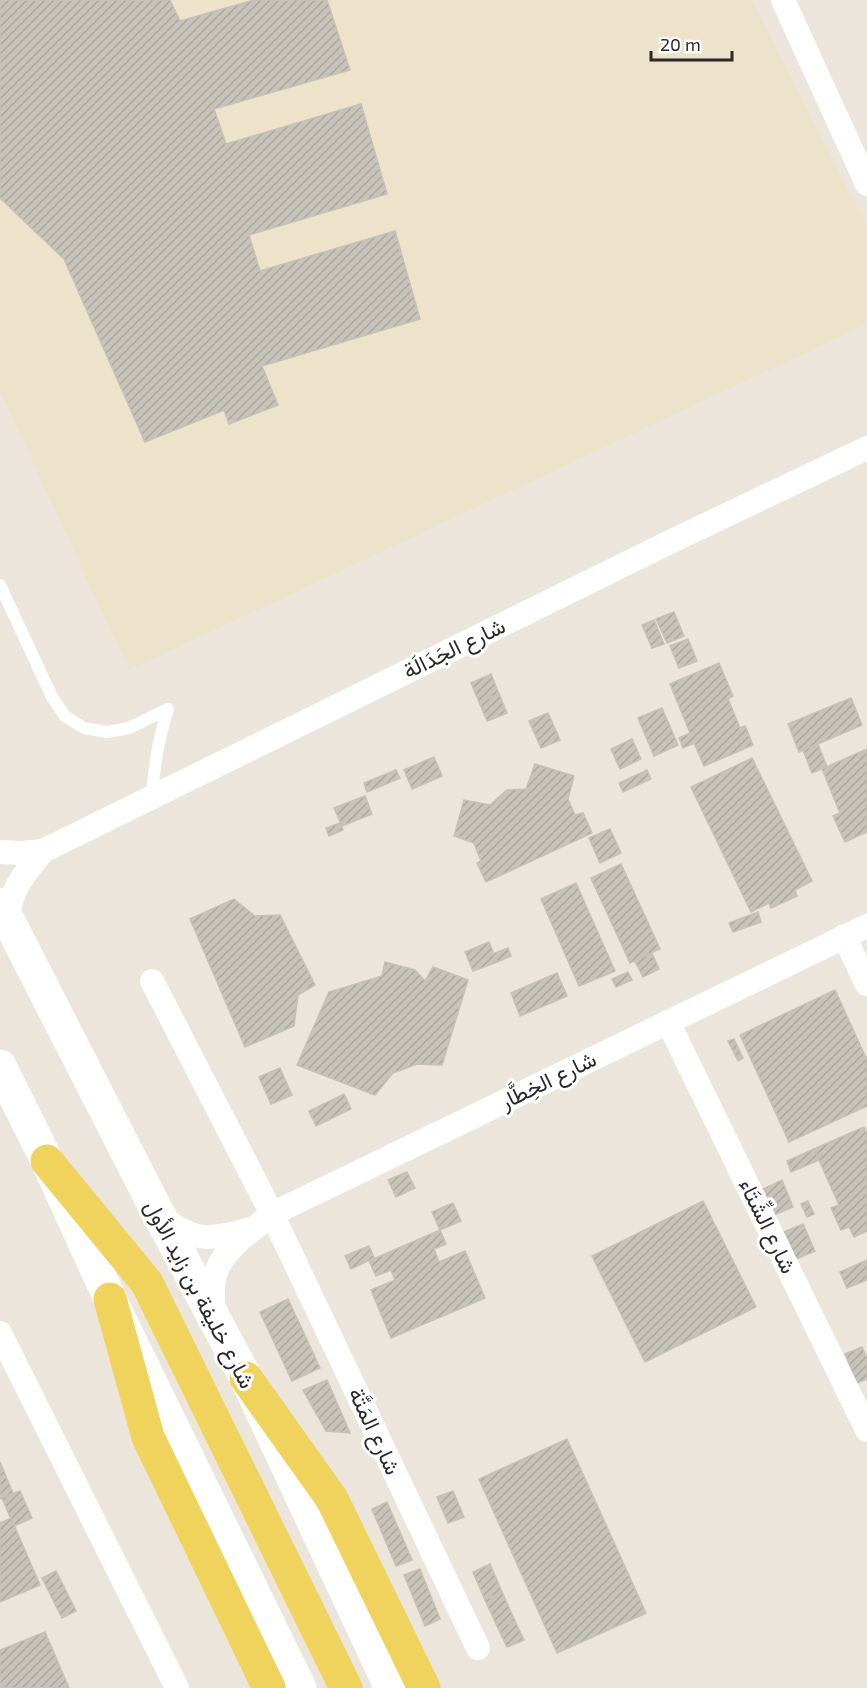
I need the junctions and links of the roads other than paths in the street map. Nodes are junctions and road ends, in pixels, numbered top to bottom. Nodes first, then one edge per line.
1 (783, 0) edge
2 (867, 184) edge
3 (867, 448) edge
4 (0, 585) edge
5 (152, 797) junction
6 (43, 851) junction
7 (0, 852) edge
8 (6, 915) edge
9 (867, 926) edge
10 (844, 936) junction
11 (152, 981) dead end
12 (867, 984) edge
13 (668, 1022) junction
14 (0, 1066) edge
15 (47, 1161) junction
16 (157, 1211) junction
17 (264, 1221) junction
18 (110, 1299) junction
19 (214, 1321) junction
20 (0, 1333) edge
21 (246, 1378) junction
22 (867, 1430) edge
23 (478, 1648) dead end
24 (177, 1688) edge
25 (268, 1688) edge
26 (300, 1688) edge
27 (346, 1688) edge
28 (391, 1688) edge
29 (424, 1688) edge

1 - 2 street
3 - 5 street, شارع الجَدَالَة
4 - 5 lane
5 - 6 street, شارع الجَدَالَة
6 - 7 street, شارع الجَدَالَة
6 - 8 street, شارع الجَدَالَة
8 - 16 main road, شارع خليفة بن زايد الأول
9 - 10 street, شارع الخِطَّار
10 - 12 street
10 - 13 street, شارع الخِطَّار
11 - 17 street, شارع المَتَّة
13 - 17 street, شارع الخِطَّار
13 - 22 street, شارع الشِّتَاء
14 - 15 main road
15 - 18 main road
15 - 27 main road
16 - 17 street, شارع الخِطَّار
16 - 19 main road, شارع خليفة بن زايد الأول
17 - 19 street, شارع الخِطَّار
17 - 23 street, شارع المَتَّة
18 - 25 main road
18 - 26 main road
19 - 21 main road, شارع خليفة بن زايد الأول
20 - 24 street
21 - 28 main road, شارع خليفة بن زايد الأول
21 - 29 main road

